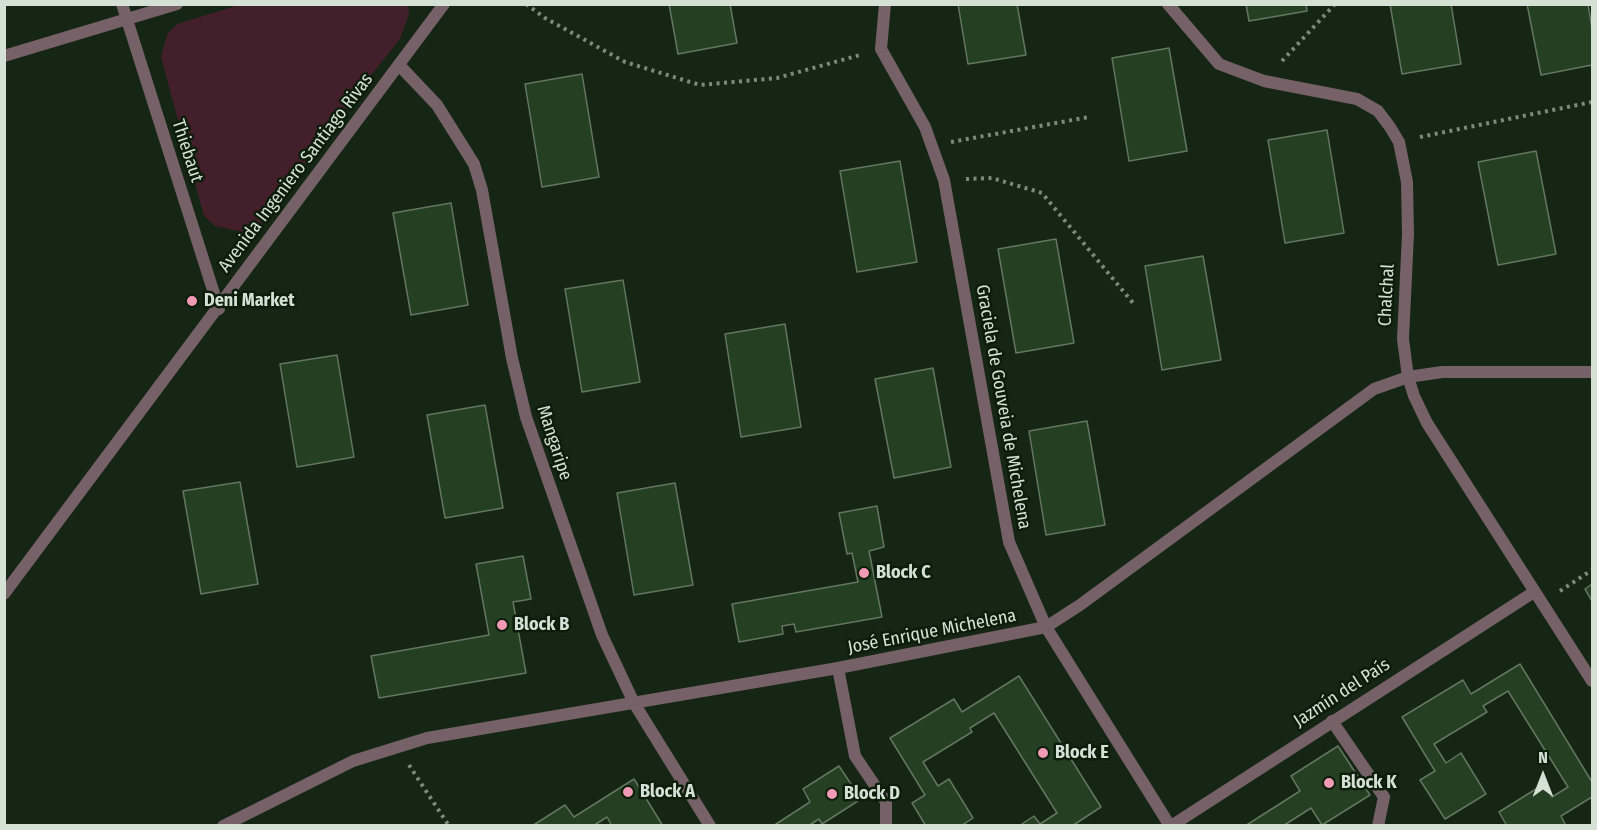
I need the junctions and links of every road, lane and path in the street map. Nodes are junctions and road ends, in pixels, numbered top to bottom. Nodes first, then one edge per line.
1 (122, 4) edge
2 (177, 4) edge
3 (444, 4) edge
4 (526, 4) edge
5 (885, 4) edge
6 (1168, 4) edge
7 (1335, 4) edge
8 (126, 20) junction
9 (881, 49) junction
10 (4, 56) edge
11 (399, 65) junction
12 (1264, 81) junction
13 (1593, 102) edge
14 (1089, 117) dead end
15 (1399, 142) junction
16 (933, 146) junction
17 (944, 180) junction
18 (1133, 303) dead end
19 (219, 309) junction
20 (1593, 372) edge
21 (1408, 377) junction
22 (1593, 570) edge
23 (1534, 592) junction
24 (4, 594) edge
25 (1542, 603) junction
26 (1046, 627) junction
27 (838, 669) junction
28 (1593, 681) edge
29 (634, 703) junction
30 (1332, 721) junction
31 (397, 746) junction
32 (223, 825) edge
33 (449, 825) edge
34 (710, 825) edge
35 (886, 825) edge
36 (1170, 825) edge
37 (1378, 825) edge

1 - 8 street, Thiebaut
2 - 8 street
3 - 11 street, Avenida Ingeniero Santiago Rivas
4 - 9 path
5 - 9 street
6 - 12 street, Chalchal
7 - 12 path
8 - 10 street
8 - 19 street, Thiebaut
9 - 16 street, Graciela de Gouveia de Michelena
11 - 19 street, Avenida Ingeniero Santiago Rivas
11 - 29 street, Mangaripe
12 - 15 street, Chalchal
13 - 15 path
14 - 16 path
15 - 21 street, Chalchal
16 - 17 street, Graciela de Gouveia de Michelena
17 - 18 path
17 - 26 street, Graciela de Gouveia de Michelena
19 - 24 street, Avenida Ingeniero Santiago Rivas
20 - 21 street, José Enrique Michelena
21 - 23 street, Chalchal
21 - 26 street, José Enrique Michelena
22 - 25 path
23 - 25 street, Chalchal
23 - 30 street, Jazmín del País
25 - 28 street, Chalchal
26 - 27 street, José Enrique Michelena
26 - 36 street, Graciela de Gouveia de Michelena
27 - 29 street, José Enrique Michelena
27 - 35 street
29 - 31 street, José Enrique Michelena
29 - 34 street, Mangaripe
30 - 36 street, Jazmín del País
30 - 37 street
31 - 32 street, José Enrique Michelena
31 - 33 path

